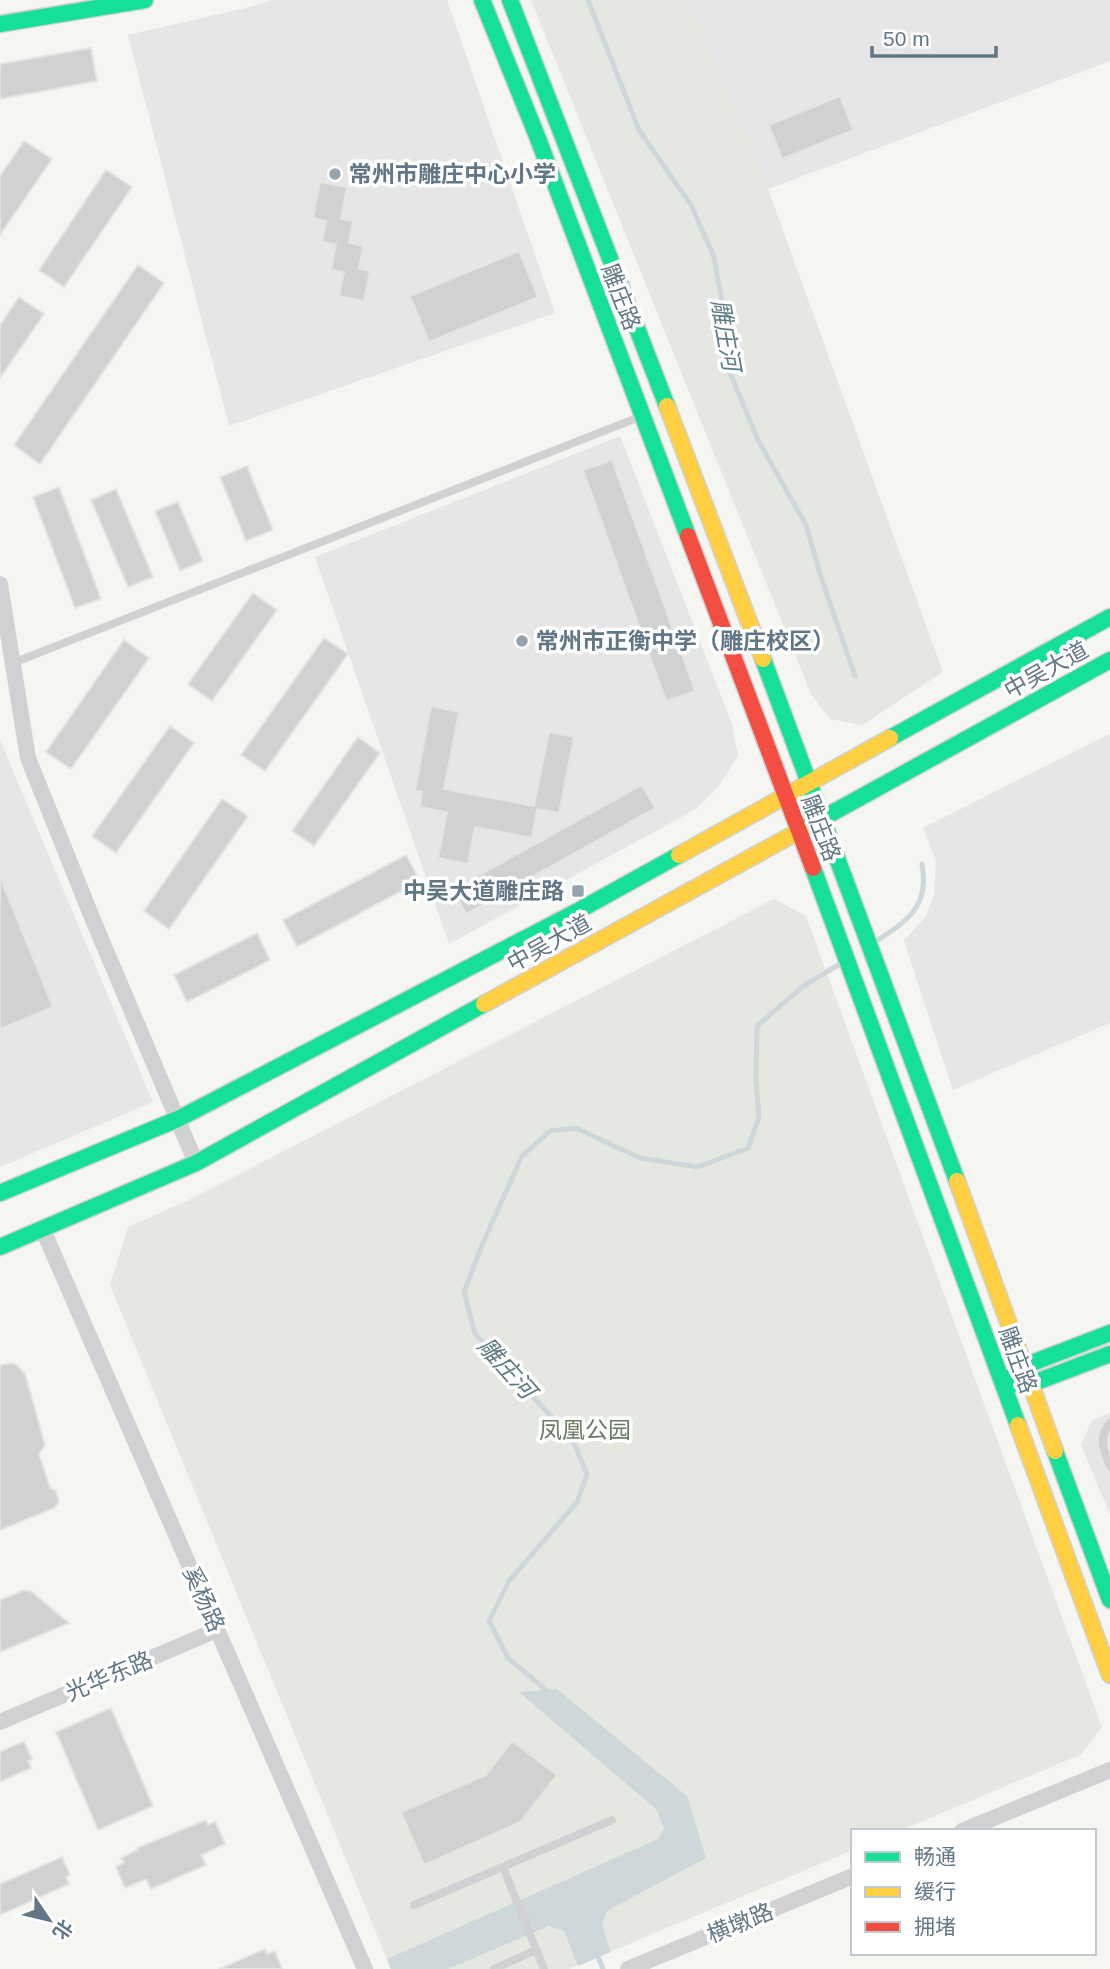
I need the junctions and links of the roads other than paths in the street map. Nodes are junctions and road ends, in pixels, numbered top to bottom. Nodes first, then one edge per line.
1 (119, 0) edge
2 (145, 0) edge
3 (482, 0) edge
4 (510, 0) edge
5 (75, 12) junction
6 (0, 24) edge
7 (642, 416) junction
8 (0, 584) edge
9 (1110, 617) edge
10 (1110, 660) edge
11 (13, 663) junction
12 (811, 784) junction
13 (785, 798) junction
14 (823, 819) junction
15 (800, 832) junction
16 (178, 1119) junction
17 (195, 1163) junction
18 (0, 1193) edge
19 (43, 1230) junction
20 (0, 1247) edge
21 (1110, 1333) edge
22 (1110, 1354) edge
23 (1024, 1366) junction
24 (1031, 1384) junction
25 (1003, 1385) junction
26 (1110, 1423) edge
27 (1110, 1466) edge
28 (1110, 1600) edge
29 (217, 1630) junction
30 (1110, 1675) edge
31 (0, 1722) edge
32 (1110, 1770) edge
33 (612, 1820) dead end
34 (967, 1829) edge
35 (503, 1867) junction
36 (851, 1877) edge
37 (414, 1905) dead end
38 (536, 1950) junction
39 (365, 1969) edge
40 (494, 1969) edge
41 (544, 1969) edge
42 (628, 1969) edge

1 - 5 main road
2 - 5 main road
3 - 7 main road, 雕庄路
4 - 12 main road, 雕庄路
5 - 6 main road
7 - 11 lane
7 - 13 main road, 雕庄路
8 - 11 street
9 - 12 main road, 中吴大道
10 - 14 main road, 中吴大道
11 - 16 street
12 - 13 main road, 中吴大道
12 - 14 main road, 雕庄路
13 - 15 main road, 雕庄路
13 - 16 main road, 中吴大道
14 - 15 main road, 中吴大道
14 - 23 main road, 雕庄路
15 - 17 main road, 中吴大道
15 - 25 main road, 雕庄路
16 - 17 street
16 - 18 main road, 中吴大道
17 - 19 main road, 中吴大道
19 - 20 main road, 中吴大道
19 - 29 street, 奚杨路
21 - 23 main road
22 - 24 main road
23 - 24 main road, 雕庄路
23 - 25 main road
24 - 25 main road
24 - 28 main road, 雕庄路
25 - 30 main road, 雕庄路
26 - 27 lane
29 - 31 street, 光华东路
29 - 39 street, 奚杨路
32 - 34 street
33 - 35 lane
35 - 37 lane
35 - 38 lane
36 - 42 street, 横墩路
38 - 40 lane
38 - 41 lane

